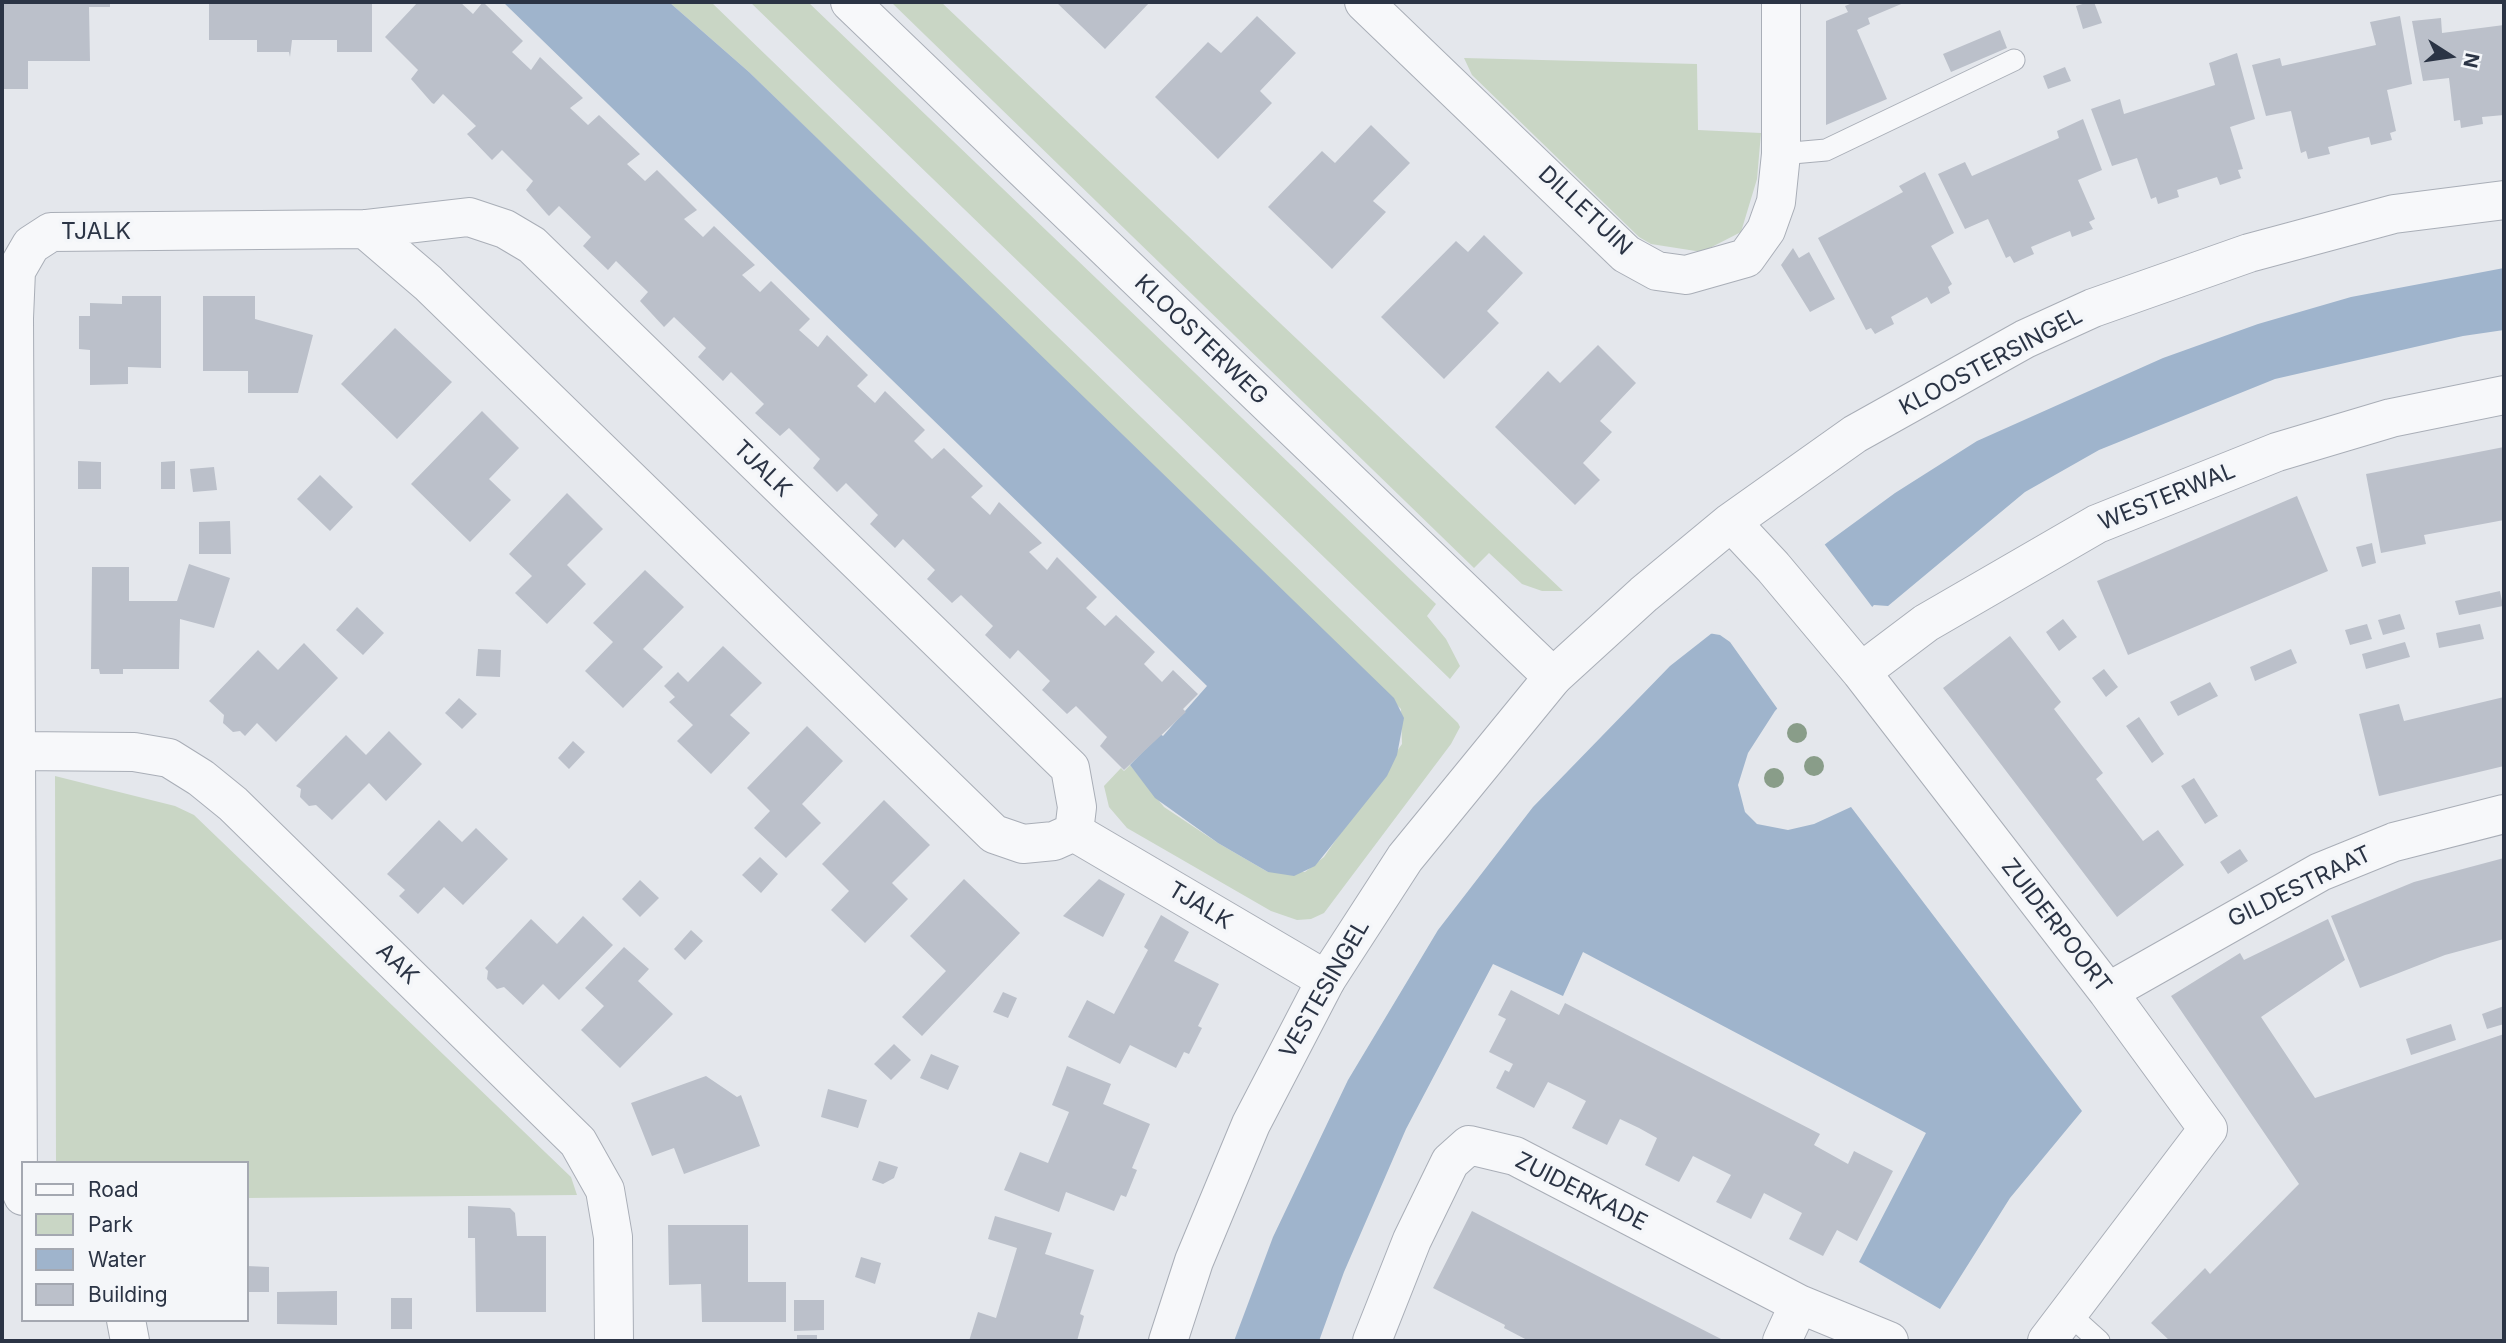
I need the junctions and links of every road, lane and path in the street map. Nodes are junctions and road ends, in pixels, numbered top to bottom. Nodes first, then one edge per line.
1 (850, 2) edge
2 (1781, 2) edge
3 (1379, 7) edge
4 (2014, 60) dead end
5 (1781, 154) junction
6 (2504, 200) edge
7 (365, 229) junction
8 (2504, 395) edge
9 (1731, 522) junction
10 (1850, 658) junction
11 (1553, 677) junction
12 (17, 751) junction
13 (2504, 814) edge
14 (1074, 832) junction
15 (1326, 980) junction
16 (2108, 992) junction
17 (21, 1191) edge
18 (1799, 1304) junction
19 (126, 1322) edge
20 (2057, 1333) edge
21 (130, 1341) edge
22 (614, 1341) edge
23 (1168, 1341) edge
24 (1372, 1341) edge
25 (1782, 1341) edge
26 (1889, 1341) edge
27 (2099, 1341) edge

1 - 11 street, KLOOSTERWEG
2 - 5 street, DILLETUIN
3 - 5 street, DILLETUIN
4 - 5 lane
6 - 9 street, KLOOSTERSINGEL
7 - 12 street, TJALK
7 - 14 street
7 - 14 street, TJALK
8 - 10 street, WESTERWAL
9 - 10 street, ZUIDERPOORT
9 - 11 street, KLOOSTERSINGEL
10 - 16 street, ZUIDERPOORT
11 - 15 street, VESTESINGEL
12 - 17 street, TJALK
12 - 22 street, AAK
13 - 16 street, GILDESTRAAT
14 - 15 street, TJALK
15 - 23 street, VESTESINGEL
16 - 20 street, ZUIDERPOORT
18 - 24 street, ZUIDERKADE
18 - 25 street
18 - 26 street, ZUIDERKADE
19 - 21 street
20 - 27 lane

